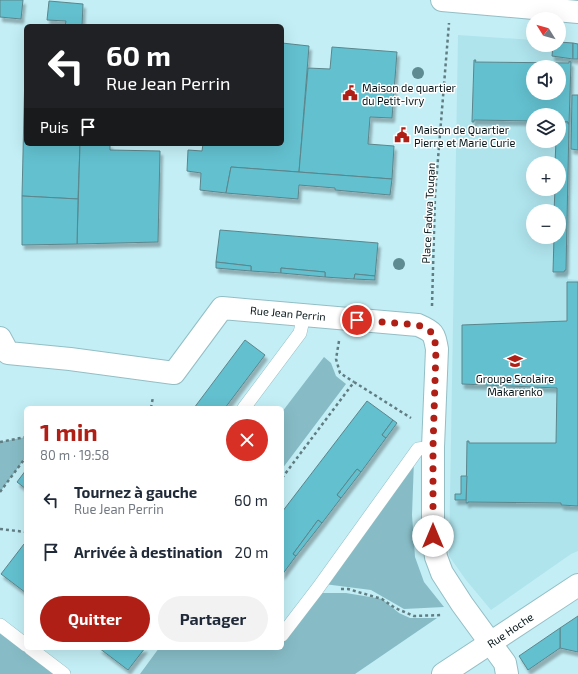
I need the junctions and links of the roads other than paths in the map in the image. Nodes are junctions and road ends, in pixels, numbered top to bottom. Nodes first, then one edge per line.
1 (449, 0) edge
2 (578, 8) edge
3 (304, 315) junction
4 (0, 338) edge
5 (245, 406) edge
6 (433, 440) junction
7 (578, 585) edge
8 (0, 626) edge
9 (284, 632) edge
10 (490, 643) junction
11 (24, 644) edge
12 (33, 650) edge
13 (64, 674) edge
14 (443, 674) edge
15 (507, 674) edge

1 - 2 street
3 - 4 street, Rue Jean Perrin
3 - 5 lane
3 - 6 street, Rue Jean Perrin
6 - 9 lane
6 - 10 street
7 - 10 street, Rue Hoche
8 - 11 lane
10 - 14 street, Rue Hoche
10 - 15 street
12 - 13 lane

